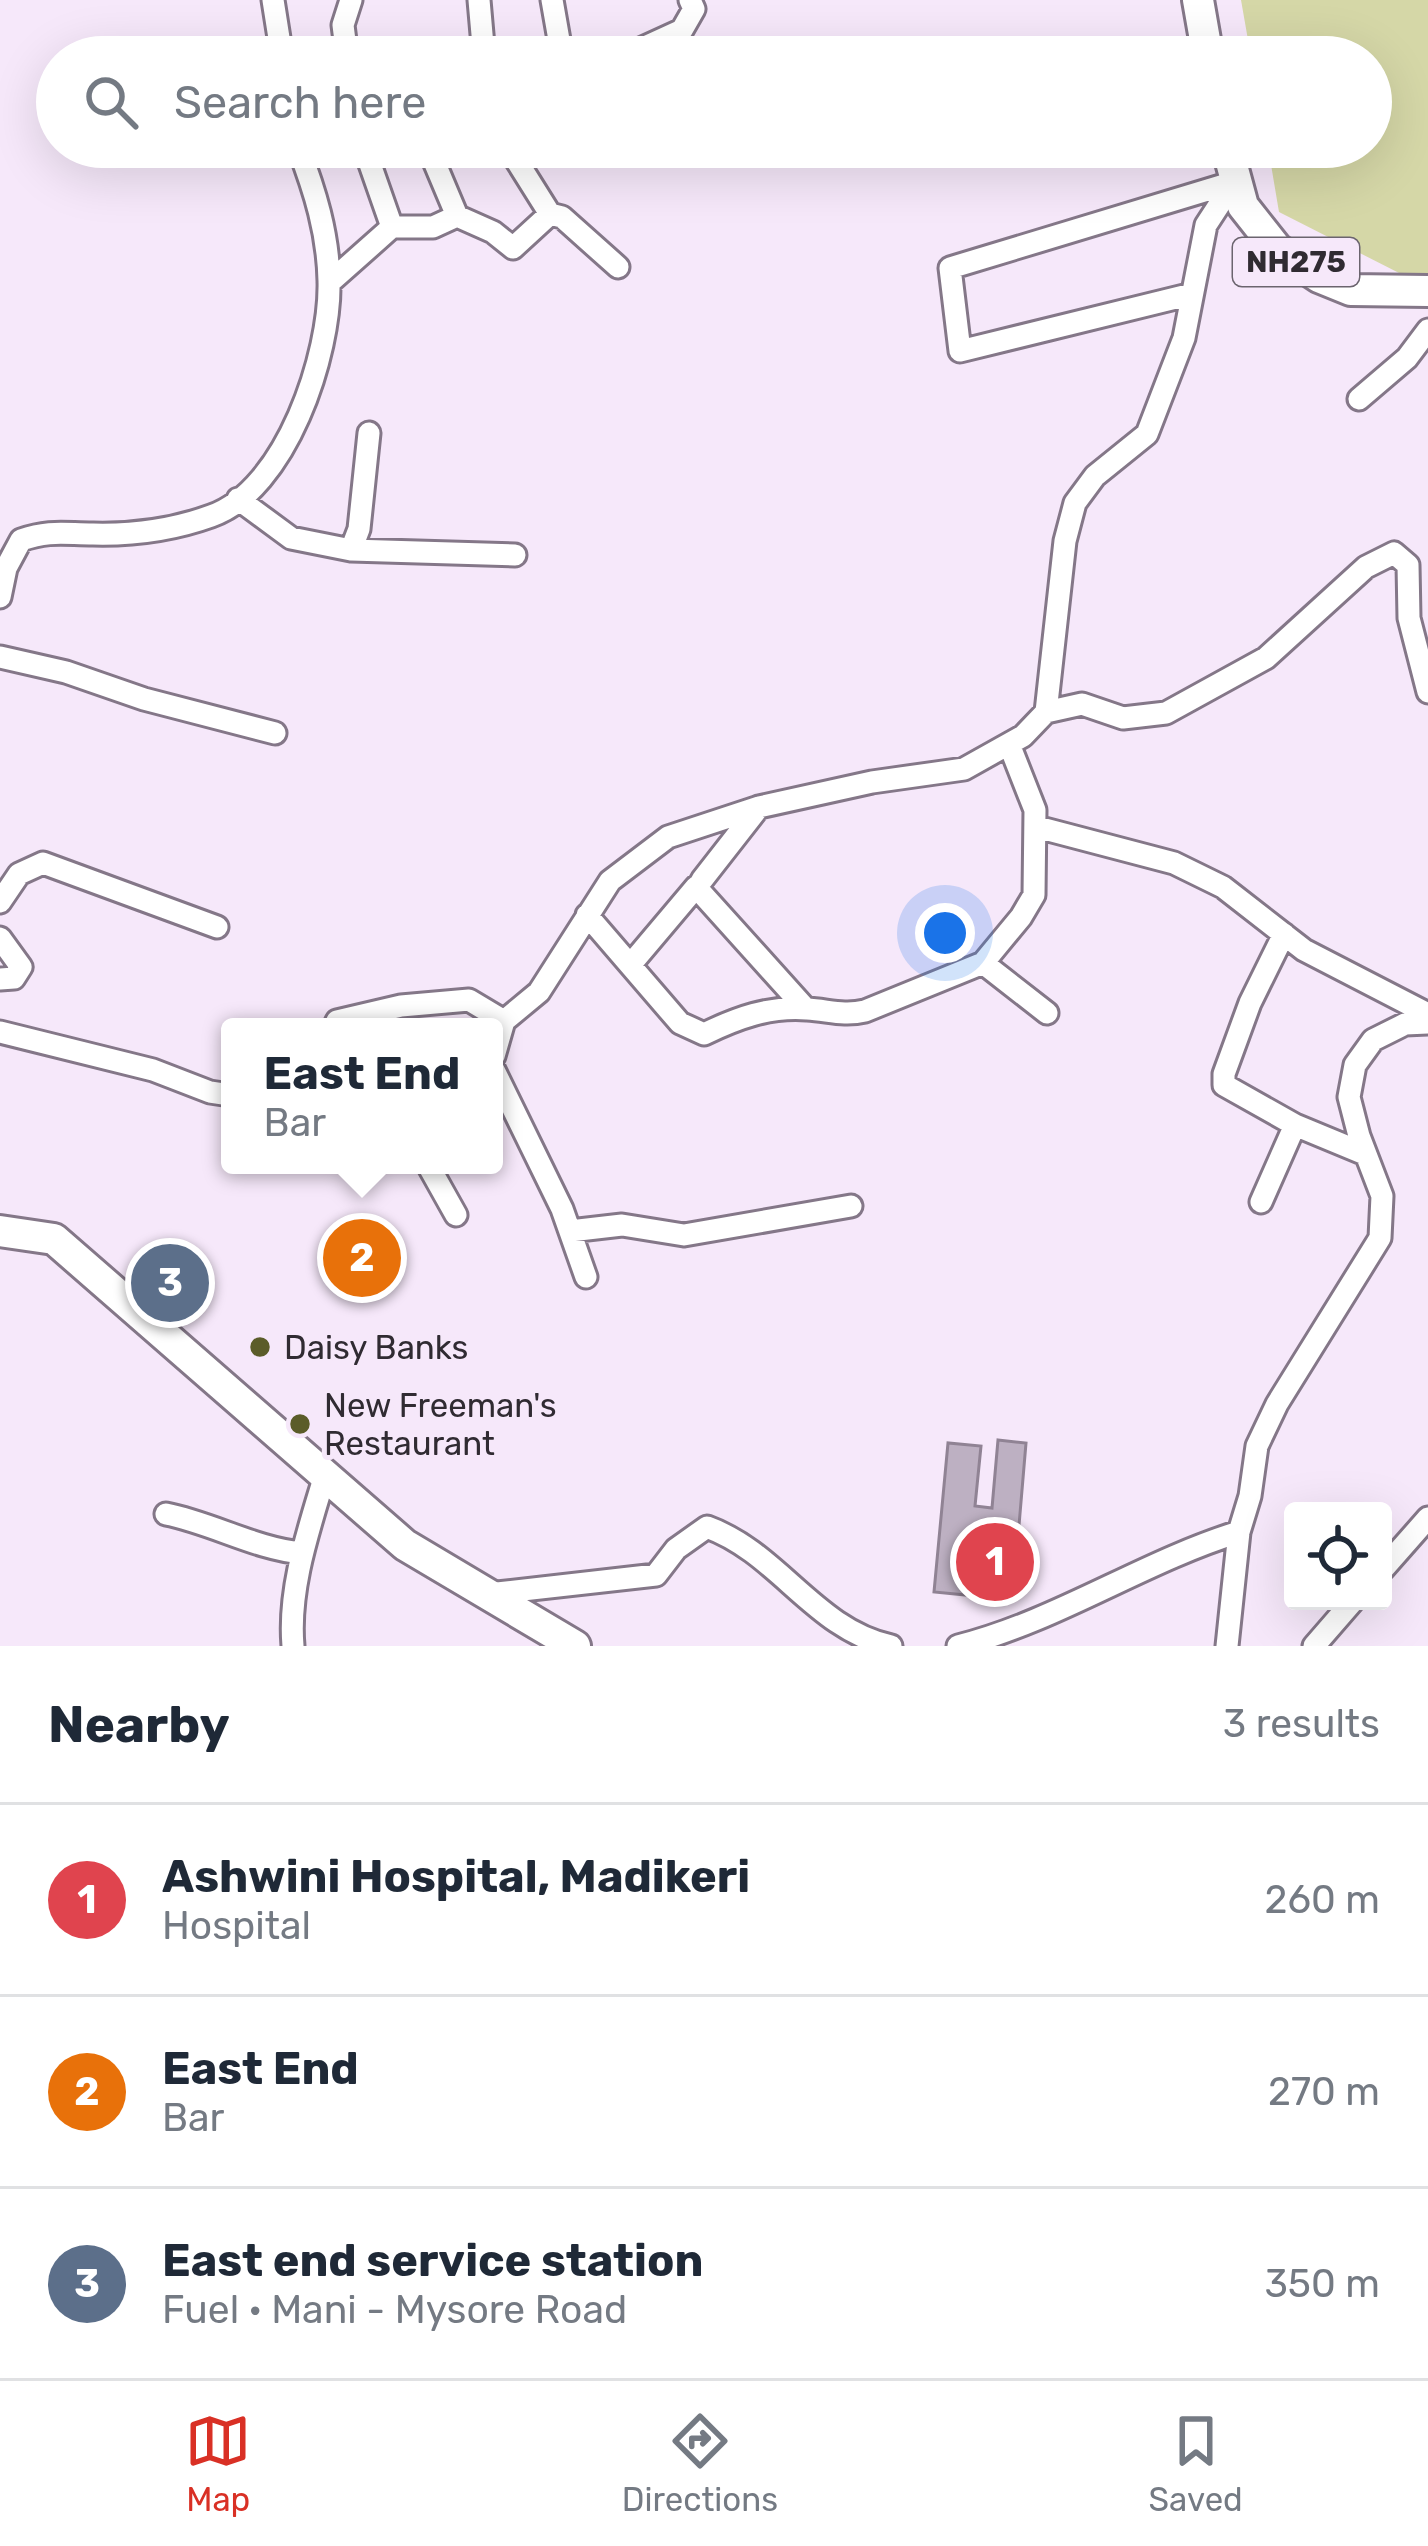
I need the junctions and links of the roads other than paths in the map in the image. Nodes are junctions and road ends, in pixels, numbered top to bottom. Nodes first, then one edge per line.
1 (274, 0) edge
2 (351, 0) edge
3 (478, 0) edge
4 (552, 0) edge
5 (690, 0) edge
6 (1198, 0) edge
7 (279, 36) edge
8 (344, 36) edge
9 (482, 36) edge
10 (558, 36) edge
11 (669, 36) edge
12 (1204, 36) edge
13 (306, 168) edge
14 (371, 168) edge
15 (437, 168) edge
16 (521, 168) edge
17 (1231, 168) edge
18 (1234, 182) junction
19 (550, 214) junction
20 (458, 216) junction
21 (392, 227) junction
22 (618, 268) dead end
23 (329, 283) junction
24 (1428, 291) edge
25 (1192, 294) junction
26 (1428, 330) edge
27 (1359, 399) dead end
28 (370, 433) dead end
29 (238, 499) junction
30 (351, 550) junction
31 (515, 555) dead end
32 (0, 596) edge
33 (0, 657) edge
34 (1428, 692) edge
35 (1046, 712) junction
36 (275, 733) dead end
37 (1009, 744) junction
38 (759, 807) junction
39 (1037, 827) junction
40 (702, 880) dead end
41 (0, 902) edge
42 (587, 915) junction
43 (217, 927) dead end
44 (1284, 934) junction
45 (0, 938) edge
46 (983, 963) junction
47 (631, 964) junction
48 (0, 979) edge
49 (805, 1008) junction
50 (1047, 1013) dead end
51 (351, 1018) edge
52 (499, 1018) edge
53 (1428, 1018) edge
54 (504, 1021) joint
55 (503, 1024) edge
56 (0, 1032) edge
57 (503, 1089) edge
58 (221, 1092) edge
59 (1295, 1125) junction
60 (1365, 1154) junction
61 (433, 1174) edge
62 (1261, 1202) dead end
63 (851, 1207) dead end
64 (456, 1216) dead end
65 (0, 1232) edge
66 (570, 1232) junction
67 (586, 1277) dead end
68 (325, 1474) junction
69 (166, 1514) dead end
70 (1428, 1518) edge
71 (1239, 1532) junction
72 (302, 1553) junction
73 (1392, 1559) edge
74 (488, 1594) junction
75 (1344, 1610) edge
76 (293, 1646) edge
77 (575, 1646) edge
78 (891, 1646) edge
79 (958, 1646) edge
80 (1227, 1646) edge
81 (1314, 1646) edge

1 - 7 street
2 - 8 street
3 - 9 street
4 - 10 street
5 - 11 street
6 - 12 highway
13 - 23 street
14 - 21 street
15 - 20 street
16 - 19 street
17 - 18 highway, NH275
18 - 24 highway, NH275
18 - 25 street
18 - 25 street
19 - 20 street
19 - 22 street
20 - 21 street
21 - 23 street
23 - 29 street
25 - 35 street
26 - 27 street
28 - 30 street
29 - 30 street
29 - 32 street
30 - 31 street
33 - 36 street
34 - 35 street
35 - 37 street
37 - 38 street
37 - 39 street
38 - 40 street
38 - 42 street
39 - 44 street
39 - 46 street
41 - 43 street
42 - 47 street
42 - 54 street
44 - 53 street
44 - 59 street
45 - 48 street
46 - 49 street
46 - 50 street
47 - 49 street
47 - 49 street
51 - 52 street
53 - 60 street
54 - 55 street
56 - 58 street
57 - 66 street
59 - 60 street
59 - 62 street
60 - 71 street
61 - 64 street
63 - 66 street
65 - 68 highway
66 - 67 street
68 - 72 street
68 - 74 highway
69 - 72 street
70 - 73 street
71 - 79 street
71 - 80 street
72 - 76 street
74 - 77 highway
74 - 78 street
75 - 81 street

